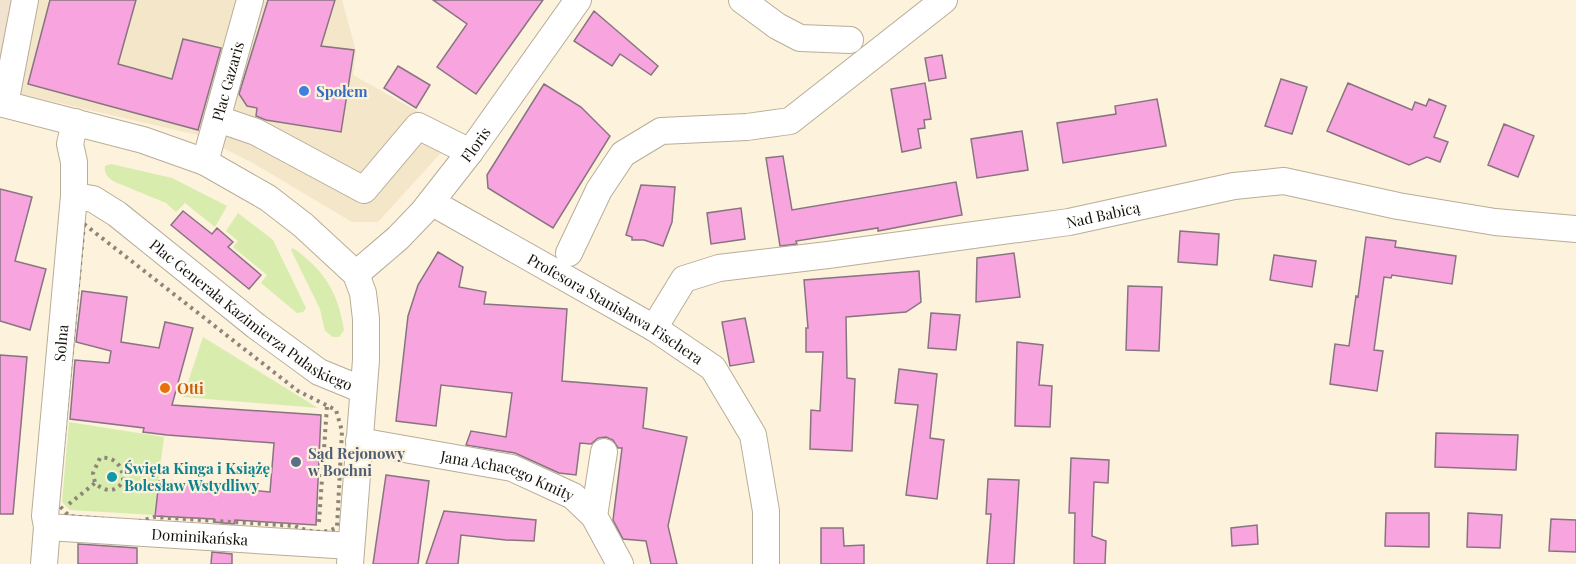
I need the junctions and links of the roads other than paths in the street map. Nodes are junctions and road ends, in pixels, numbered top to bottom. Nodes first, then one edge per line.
1 (26, 0) edge
2 (250, 0) edge
3 (578, 0) edge
4 (742, 0) edge
5 (944, 0) edge
6 (850, 40) dead end
7 (3, 103) edge
8 (218, 118) junction
9 (75, 122) junction
10 (470, 152) junction
11 (205, 162) junction
12 (74, 196) junction
13 (431, 202) junction
14 (1576, 229) edge
15 (569, 253) dead end
16 (356, 274) junction
17 (654, 328) junction
18 (363, 390) junction
19 (359, 441) junction
20 (604, 452) dead end
21 (594, 516) junction
22 (55, 519) junction
23 (350, 555) edge
24 (44, 564) edge
25 (620, 564) edge
26 (766, 564) edge

1 - 7 street
2 - 8 street, Plac Gazaris
3 - 10 street, Floris
4 - 6 street
5 - 15 street
7 - 9 street
8 - 10 street
8 - 11 street, Plac Gazaris
9 - 11 street
9 - 12 street, Solna
10 - 13 street, Floris
11 - 16 street
12 - 18 street, Plac Generała Kazimierza Pułaskiego
12 - 22 street, Solna
13 - 16 street, Floris
13 - 17 street, Profesora Stanisława Fischera
14 - 17 street, Nad Babicą
16 - 18 street, Plac Generała Kazimierza Pułaskiego
17 - 26 street, Profesora Stanisława Fischera
18 - 19 street
19 - 21 street, Jana Achacego Kmity
19 - 23 street
20 - 21 street
21 - 25 street, Jana Achacego Kmity
22 - 23 street, Dominikańska
22 - 24 street, Solna

